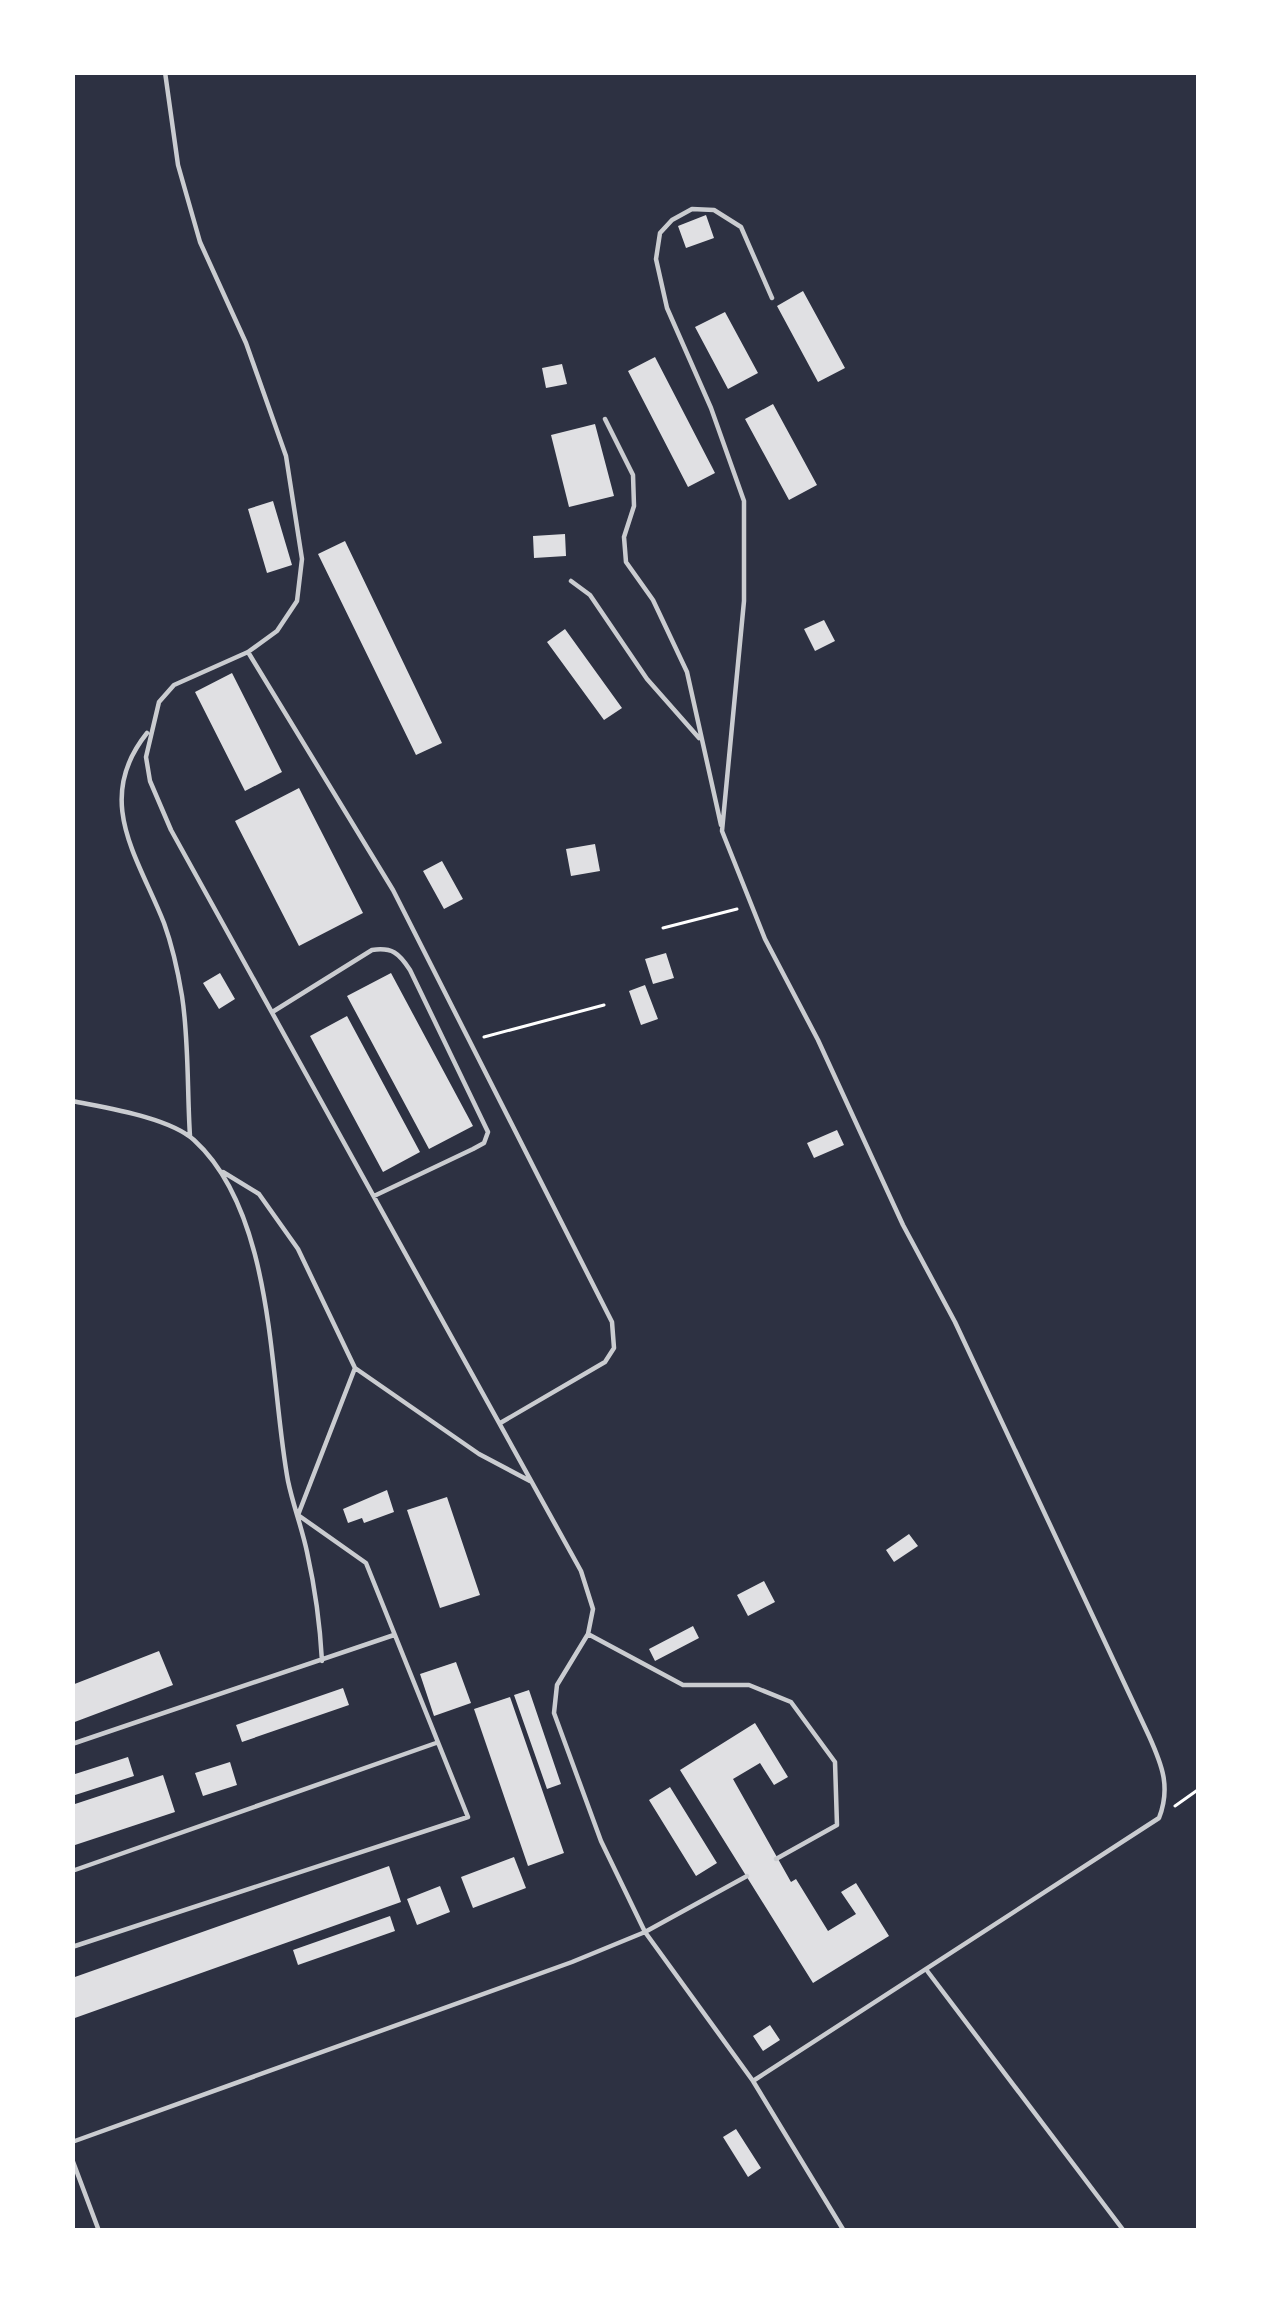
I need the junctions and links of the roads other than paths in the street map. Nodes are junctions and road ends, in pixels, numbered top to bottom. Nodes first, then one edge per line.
1 (165, 72) edge
2 (772, 298) dead end
3 (605, 419) dead end
4 (571, 581) dead end
5 (248, 652) junction
6 (151, 729) junction
7 (702, 743) junction
8 (722, 831) junction
9 (274, 1011) junction
10 (72, 1101) edge
11 (190, 1136) junction
12 (223, 1172) junction
13 (374, 1196) junction
14 (355, 1368) junction
15 (500, 1423) junction
16 (532, 1483) junction
17 (298, 1516) junction
18 (588, 1634) junction
19 (394, 1635) junction
20 (322, 1661) junction
21 (436, 1742) junction
22 (72, 1744) edge
23 (776, 1859) dead end
24 (72, 1871) edge
25 (747, 1876) dead end
26 (645, 1932) junction
27 (72, 1947) edge
28 (927, 1971) junction
29 (753, 2081) junction
30 (72, 2142) edge
31 (72, 2159) edge
32 (99, 2231) edge
33 (844, 2231) edge
34 (1124, 2231) edge

1 - 5 lane
2 - 8 lane
3 - 7 lane
4 - 7 lane
5 - 6 lane
5 - 15 lane
6 - 9 lane
6 - 11 lane
7 - 8 lane
8 - 28 lane
9 - 13 lane
9 - 13 lane
10 - 11 lane
11 - 12 lane
12 - 14 lane
12 - 17 lane
13 - 15 lane
14 - 16 lane
14 - 17 lane
15 - 16 lane
16 - 18 lane
17 - 19 lane
17 - 20 lane
18 - 23 lane
18 - 26 lane
19 - 20 lane
19 - 21 lane
20 - 22 lane
21 - 24 lane
21 - 27 lane
25 - 26 lane
26 - 29 lane
26 - 30 lane
28 - 29 lane
28 - 34 lane
29 - 33 lane
31 - 32 lane

